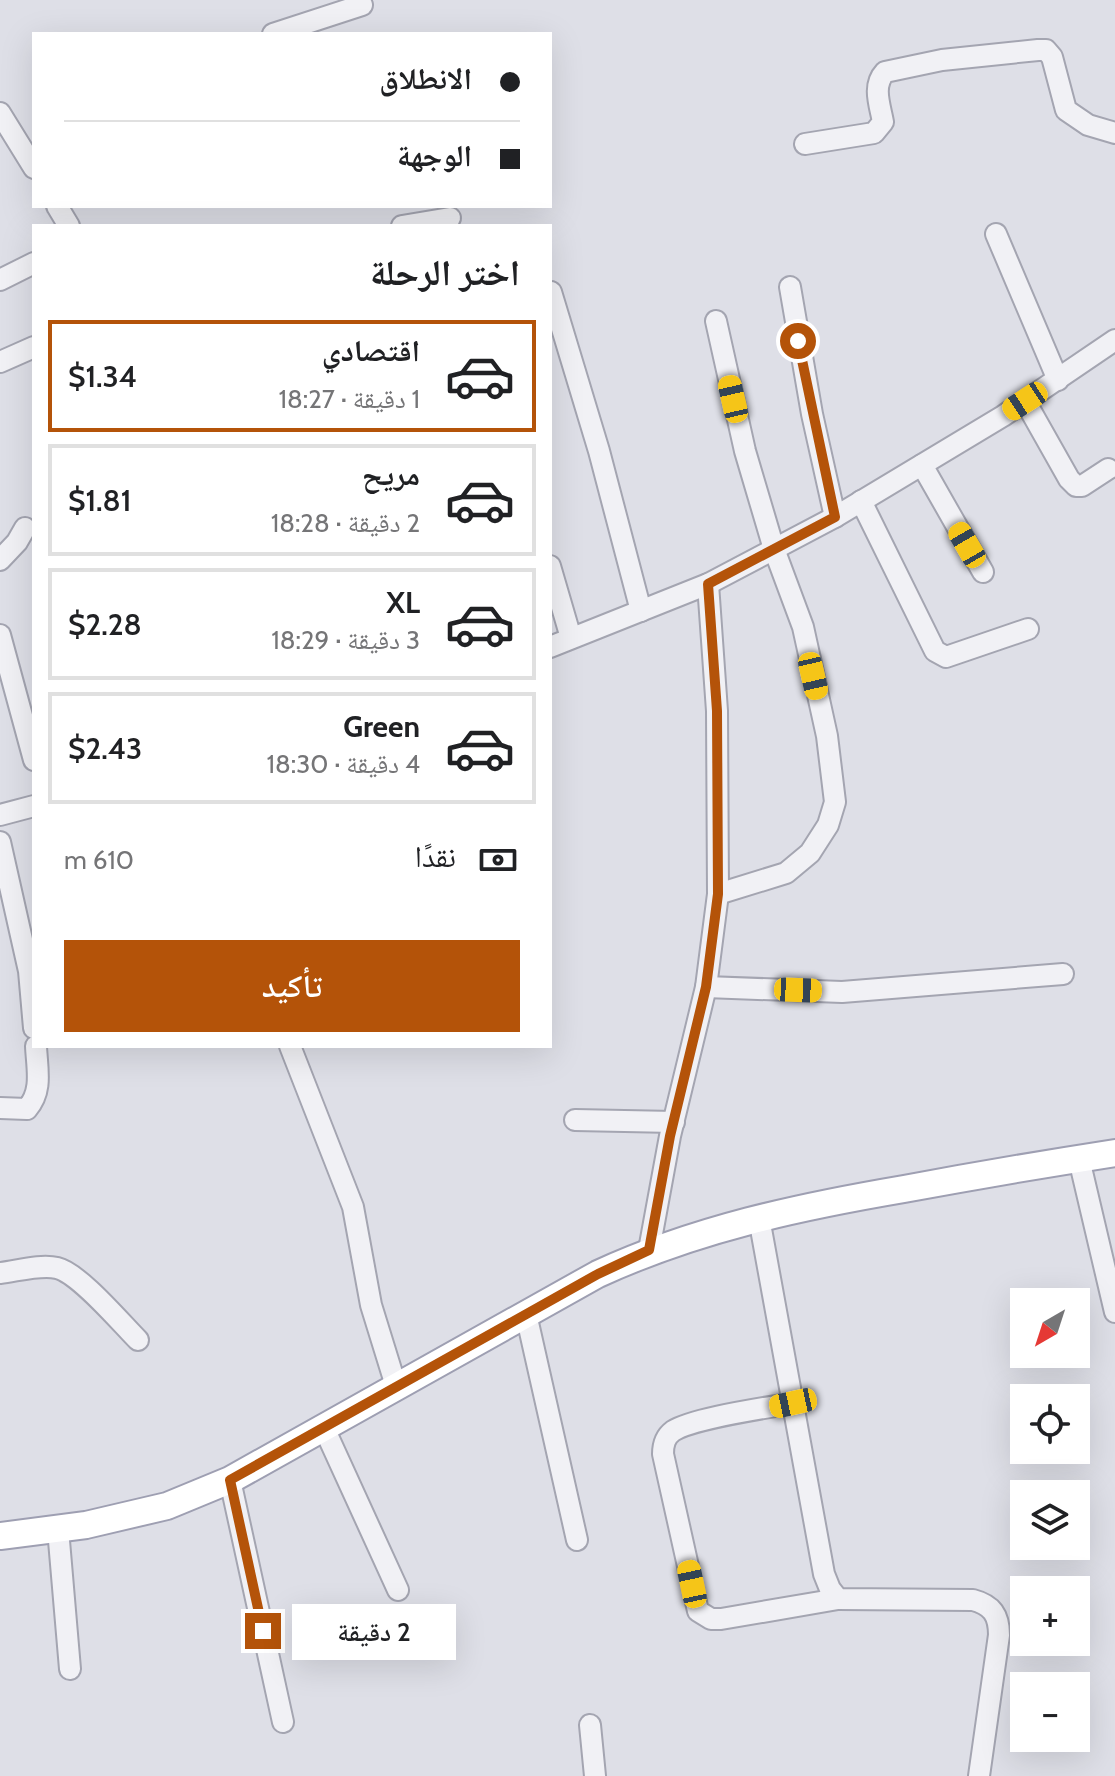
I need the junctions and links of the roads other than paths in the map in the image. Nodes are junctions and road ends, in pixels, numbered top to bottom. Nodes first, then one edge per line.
1 (362, 5) dead end
2 (279, 32) edge
3 (0, 113) edge
4 (1115, 133) edge
5 (26, 138) edge
6 (805, 144) dead end
7 (32, 160) edge
8 (450, 218) dead end
9 (414, 224) edge
10 (996, 234) dead end
11 (32, 264) edge
12 (0, 280) edge
13 (790, 287) dead end
14 (552, 295) edge
15 (716, 321) dead end
16 (1115, 340) edge
17 (32, 348) edge
18 (0, 362) edge
19 (1058, 380) junction
20 (1025, 401) junction
21 (922, 465) junction
22 (1108, 469) dead end
23 (861, 501) junction
24 (835, 517) junction
25 (25, 528) dead end
26 (774, 549) junction
27 (0, 560) edge
28 (983, 572) dead end
29 (552, 573) edge
30 (708, 584) junction
31 (641, 611) junction
32 (1028, 629) dead end
33 (0, 635) edge
34 (571, 638) junction
35 (552, 646) edge
36 (32, 753) edge
37 (32, 807) edge
38 (0, 815) edge
39 (0, 842) edge
40 (718, 894) junction
41 (1063, 974) dead end
42 (706, 987) junction
43 (32, 1005) edge
44 (36, 1048) edge
45 (291, 1048) edge
46 (0, 1108) edge
47 (575, 1120) dead end
48 (674, 1122) junction
49 (1115, 1153) edge
50 (1079, 1159) junction
51 (759, 1218) junction
52 (649, 1250) junction
53 (0, 1273) edge
54 (1115, 1312) edge
55 (526, 1314) junction
56 (138, 1340) dead end
57 (396, 1386) junction
58 (793, 1403) junction
59 (324, 1428) junction
60 (230, 1480) junction
61 (58, 1529) junction
62 (0, 1536) edge
63 (577, 1540) dead end
64 (398, 1590) dead end
65 (838, 1599) junction
66 (70, 1669) dead end
67 (283, 1722) dead end
68 (590, 1725) dead end
69 (595, 1776) edge
70 (979, 1776) edge

1 - 2 street
3 - 5 street
4 - 6 street
5 - 7 street
8 - 9 street
10 - 19 street
11 - 12 street
13 - 24 street
14 - 31 street
15 - 26 street
16 - 19 street
17 - 18 street
19 - 20 street
20 - 21 street
20 - 22 street
21 - 23 street
21 - 28 street
23 - 24 street
23 - 32 street
24 - 26 street
25 - 27 street
26 - 30 street
26 - 40 street
29 - 34 street
30 - 31 street
30 - 40 street
31 - 34 street
33 - 36 street
34 - 35 street
37 - 38 street
39 - 43 street
40 - 42 street
41 - 42 street
42 - 48 street
44 - 46 street
45 - 57 street
47 - 48 street
48 - 52 street
49 - 50 main road
50 - 51 main road
50 - 54 street
51 - 52 main road
51 - 58 street
52 - 55 main road
53 - 56 street
55 - 57 main road
55 - 63 street
57 - 59 main road
58 - 65 street
58 - 65 street
59 - 60 main road
59 - 64 street
60 - 61 main road
60 - 67 street
61 - 62 main road
61 - 66 street
65 - 70 street
68 - 69 street

